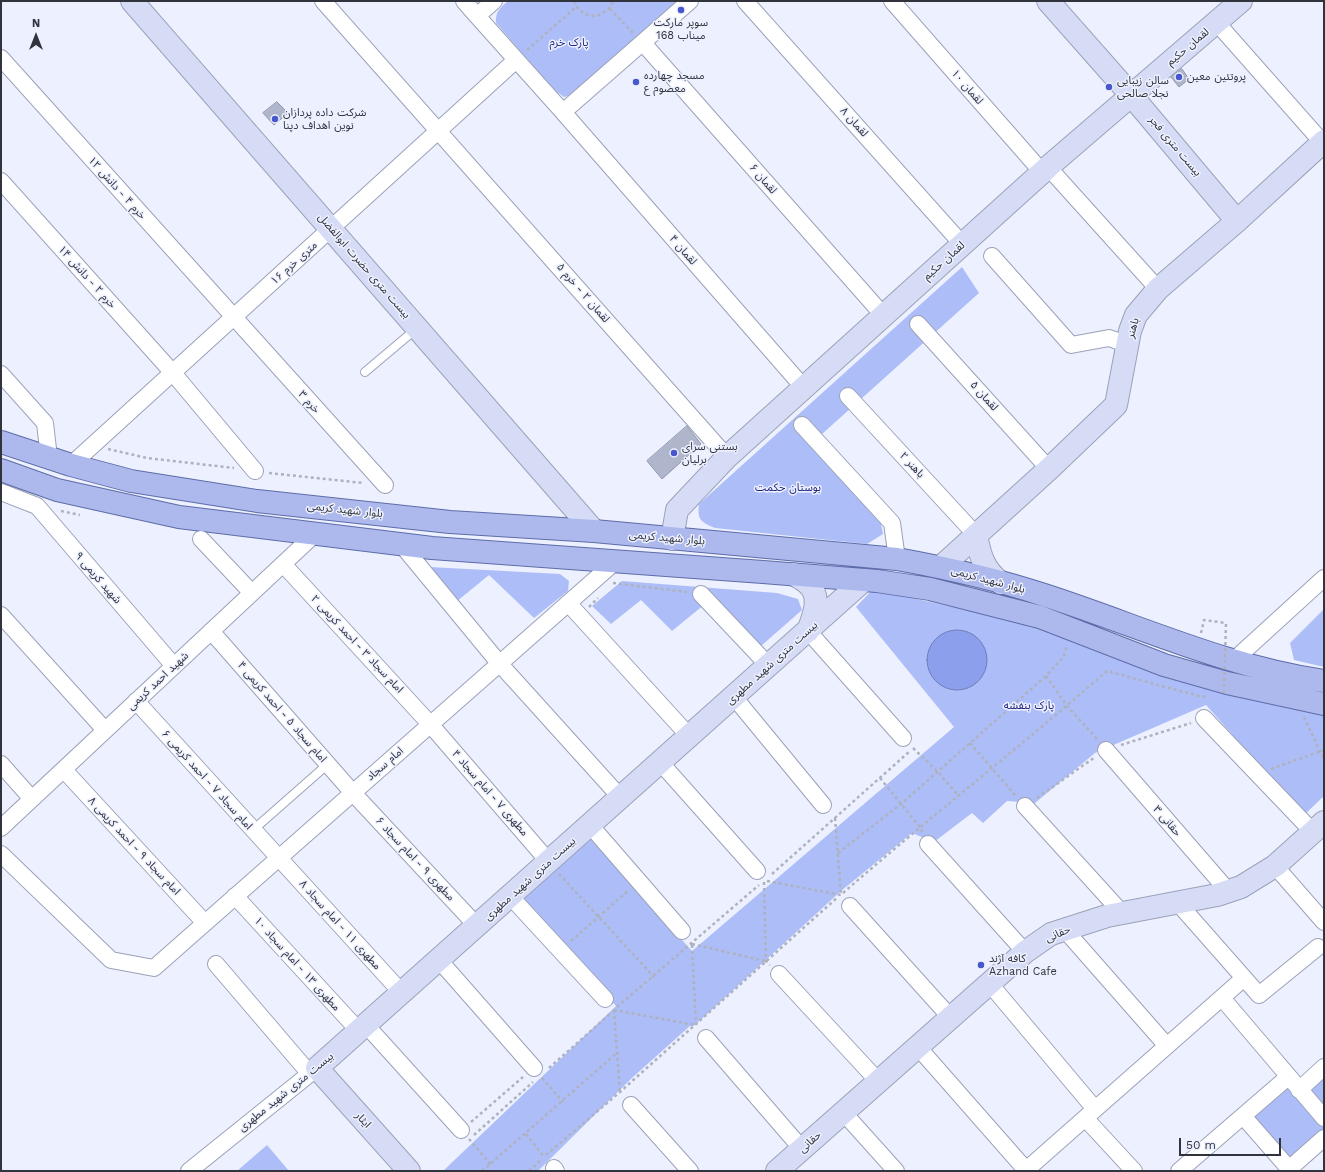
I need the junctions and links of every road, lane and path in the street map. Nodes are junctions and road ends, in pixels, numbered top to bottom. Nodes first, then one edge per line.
1 (132, 1) edge
2 (323, 1) edge
3 (464, 1) edge
4 (494, 1) edge
5 (574, 1) edge
6 (613, 1) edge
7 (690, 1) edge
8 (745, 1) edge
9 (892, 1) edge
10 (1048, 1) edge
11 (576, 7) junction
12 (1228, 8) edge
13 (610, 9) junction
14 (477, 16) junction
15 (643, 42) junction
16 (1, 58) edge
17 (516, 60) junction
18 (1131, 95) junction
19 (563, 112) junction
20 (439, 130) junction
21 (1323, 141) edge
22 (1045, 170) junction
23 (1, 181) edge
24 (1237, 221) junction
25 (331, 228) junction
26 (962, 244) junction
27 (992, 256) dead end
28 (1158, 289) junction
29 (883, 315) junction
30 (233, 318) junction
31 (918, 324) dead end
32 (418, 328) junction
33 (1129, 345) junction
34 (365, 372) dead end
35 (172, 373) junction
36 (1, 374) edge
37 (804, 388) junction
38 (848, 396) dead end
39 (802, 425) dead end
40 (1, 442) edge
41 (92, 446) junction
42 (728, 457) junction
43 (49, 458) junction
44 (71, 465) junction
45 (1049, 468) junction
46 (1, 470) edge
47 (255, 471) junction
48 (385, 485) joint
49 (1, 492) edge
50 (40, 496) junction
51 (594, 531) junction
52 (315, 534) junction
53 (976, 535) junction
54 (201, 539) dead end
55 (672, 539) junction
56 (401, 544) junction
57 (897, 559) junction
58 (616, 561) junction
59 (283, 564) junction
60 (940, 567) junction
61 (793, 574) junction
62 (1324, 578) edge
63 (864, 580) junction
64 (1001, 583) junction
65 (610, 587) dead end
66 (252, 593) junction
67 (701, 594) joint
68 (600, 597) dead end
69 (568, 603) junction
70 (1, 615) edge
71 (580, 616) junction
72 (1204, 620) dead end
73 (1071, 629) junction
74 (211, 631) junction
75 (808, 631) junction
76 (1233, 660) junction
77 (499, 664) junction
78 (174, 666) junction
79 (769, 666) junction
80 (1046, 676) junction
81 (1324, 681) edge
82 (1224, 693) dead end
83 (734, 697) junction
84 (1213, 697) dead end
85 (136, 701) junction
86 (1324, 704) edge
87 (1067, 706) junction
88 (1303, 716) dead end
89 (1204, 718) joint
90 (430, 724) junction
91 (105, 730) junction
92 (690, 737) junction
93 (908, 743) joint
94 (970, 743) junction
95 (1106, 750) junction
96 (1324, 750) edge
97 (1320, 751) junction
98 (1324, 760) edge
99 (660, 762) junction
100 (1, 764) edge
101 (328, 764) junction
102 (993, 768) junction
103 (64, 770) junction
104 (938, 772) junction
105 (1257, 773) junction
106 (880, 778) dead end
107 (353, 793) junction
108 (958, 796) junction
109 (621, 798) junction
110 (32, 799) junction
111 (901, 804) junction
112 (823, 805) joint
113 (1025, 806) junction
114 (590, 826) junction
115 (920, 826) junction
116 (1318, 827) edge
117 (1, 828) edge
118 (253, 830) junction
119 (928, 844) joint
120 (838, 853) junction
121 (1, 854) edge
122 (279, 858) junction
123 (549, 862) junction
124 (1275, 866) junction
125 (761, 876) junction
126 (639, 882) junction
127 (1229, 892) junction
128 (235, 896) junction
129 (510, 896) junction
130 (845, 900) junction
131 (1178, 903) junction
132 (1122, 913) junction
133 (599, 917) junction
134 (1324, 922) edge
135 (205, 923) junction
136 (477, 926) junction
137 (1065, 930) junction
138 (682, 931) joint
139 (692, 944) junction
140 (1318, 947) dead end
141 (560, 950) junction
142 (1025, 952) junction
143 (439, 960) junction
144 (766, 961) junction
145 (216, 964) dead end
146 (779, 974) joint
147 (654, 977) dead end
148 (1244, 978) junction
149 (990, 984) junction
150 (402, 993) junction
151 (1222, 998) junction
152 (605, 999) dead end
153 (951, 1018) junction
154 (695, 1025) junction
155 (362, 1028) junction
156 (706, 1038) joint
157 (917, 1046) junction
158 (1167, 1046) junction
159 (618, 1052) junction
160 (1324, 1067) edge
161 (534, 1068) junction
162 (314, 1071) junction
163 (1288, 1077) junction
164 (878, 1081) junction
165 (1299, 1090) junction
166 (620, 1092) junction
167 (563, 1102) junction
168 (631, 1105) joint
169 (843, 1112) junction
170 (1090, 1114) junction
171 (1243, 1116) junction
172 (1324, 1118) edge
173 (461, 1130) junction
174 (526, 1134) junction
175 (1324, 1138) edge
176 (802, 1149) junction
177 (491, 1165) junction
178 (551, 1165) edge
179 (1290, 1170) edge
180 (189, 1171) edge
181 (409, 1171) edge
182 (482, 1171) edge
183 (529, 1171) edge
184 (690, 1171) edge
185 (777, 1171) edge
186 (896, 1171) edge
187 (1026, 1171) edge
188 (1134, 1171) edge
189 (1179, 1171) edge

1 - 25 main road, بیست متری حضرت ابوالفضل
2 - 20 street, لقمان ۲ - خرم ۵
3 - 14 street, لقمان ۴
4 - 14 street
5 - 11 path
6 - 13 path
7 - 15 street
8 - 26 street, لقمان ۸
9 - 22 street, لقمان ۱۰
10 - 18 main road, بیست متری فجر
11 - 13 path
11 - 17 path
12 - 18 main road, لقمان حکیم
12 - 21 street
13 - 15 path
14 - 17 street, لقمان ۴
15 - 19 street
15 - 29 street, لقمان ۶
16 - 30 street, خرم ۴ - دانش ۱۲
17 - 19 street, لقمان ۴
17 - 20 street, ۱۶ متری خرم
18 - 22 main road, لقمان حکیم
18 - 24 main road, بیست متری فجر
19 - 37 street, لقمان ۴
20 - 25 street, ۱۶ متری خرم
20 - 42 street, لقمان ۲ - خرم ۵
21 - 24 main road, باهنر
22 - 26 main road, لقمان حکیم
22 - 28 street, لقمان ۱۰
23 - 35 street, خرم ۲ - دانش ۱۴
24 - 28 main road, باهنر
25 - 30 street, ۱۶ متری خرم
25 - 32 main road, بیست متری حضرت ابوالفضل
26 - 29 main road, لقمان حکیم
27 - 33 street
28 - 33 main road, باهنر
29 - 37 main road, لقمان حکیم
30 - 35 street, ۱۶ متری خرم
30 - 48 street, خرم ۳
31 - 45 street, لقمان ۵
32 - 34 lane
32 - 51 main road, بیست متری حضرت ابوالفضل
33 - 45 main road, باهنر
35 - 41 street, ۱۶ متری خرم
35 - 47 street, خرم ۲ - دانش ۱۴
36 - 43 street
37 - 42 main road, لقمان حکیم
38 - 53 street, باهنر ۲
39 - 57 street
40 - 43 main road, بلوار شهید کریمی
41 - 44 street, ۱۶ متری خرم
41 - 47 path
42 - 55 main road, لقمان حکیم
43 - 44 main road, بلوار شهید کریمی
44 - 51 main road, بلوار شهید کریمی
45 - 53 main road, باهنر
46 - 50 main road, بلوار شهید کریمی
47 - 48 path
49 - 50 street
50 - 52 main road, بلوار شهید کریمی
50 - 78 street, شهید کریمی ۹
51 - 55 main road, بلوار شهید کریمی
52 - 56 main road, بلوار شهید کریمی
52 - 59 street, شهید احمد کریمی
53 - 60 main road, باهنر
53 - 64 main road
54 - 66 street
55 - 57 main road, بلوار شهید کریمی
56 - 58 main road, بلوار شهید کریمی
56 - 77 street
57 - 60 main road, بلوار شهید کریمی
58 - 61 main road, بلوار شهید کریمی
58 - 69 street, امام سجاد
59 - 66 street, شهید احمد کریمی
59 - 90 street, امام سجاد ۳ - احمد کریمی ۲
60 - 64 main road, بلوار شهید کریمی
61 - 63 main road, بلوار شهید کریمی
61 - 75 main road
62 - 76 street
63 - 73 main road, بلوار شهید کریمی
63 - 75 main road, بیست متری شهید مطهری
64 - 76 main road, بلوار شهید کریمی
65 - 67 path
66 - 74 street, شهید احمد کریمی
67 - 79 street
68 - 71 path
69 - 71 street
69 - 77 street, امام سجاد
70 - 91 street
71 - 92 street
72 - 82 path, bridge
73 - 80 path
73 - 86 main road, بلوار شهید کریمی
74 - 78 street, شهید احمد کریمی
74 - 101 street, امام سجاد ۵ - احمد کریمی ۴
75 - 79 main road, بیست متری شهید مطهری
75 - 93 street
76 - 81 main road, بلوار شهید کریمی
77 - 90 street, امام سجاد
77 - 109 street
78 - 85 street, شهید احمد کریمی
79 - 83 main road, بیست متری شهید مطهری
80 - 87 path
80 - 94 path
83 - 92 main road, بیست متری شهید مطهری
83 - 112 street
84 - 87 path
85 - 91 street, شهید احمد کریمی
85 - 118 street, امام سجاد ۷ - احمد کریمی ۶
87 - 95 path
87 - 102 path
88 - 97 path
89 - 95 path
89 - 105 street
90 - 107 street, امام سجاد
90 - 123 street, مطهری ۷ - امام سجاد ۴
91 - 103 street, شهید احمد کریمی
92 - 99 main road, بیست متری شهید مطهری
93 - 104 path
94 - 102 path
94 - 104 path
95 - 113 path
95 - 127 street, حقانی ۳
96 - 97 path
97 - 98 path
97 - 105 path
99 - 109 main road, بیست متری شهید مطهری
99 - 125 street
100 - 110 street
101 - 107 street, امام سجاد ۵ - احمد کریمی ۴
101 - 118 lane
102 - 108 path
102 - 113 path
103 - 110 street, شهید احمد کریمی
103 - 135 street, امام سجاد ۹ - احمد کریمی ۸
104 - 108 path
104 - 111 path
105 - 116 street
106 - 111 path
107 - 122 street, امام سجاد
107 - 136 street, مطهری ۹ - امام سجاد ۶
108 - 115 path
109 - 114 main road, بیست متری شهید مطهری
110 - 117 street, شهید احمد کریمی
111 - 115 path
111 - 120 path
112 - 120 path
113 - 132 street
114 - 123 main road, بیست متری شهید مطهری
114 - 126 street
115 - 119 path
115 - 130 path
116 - 124 main road, حقانی
118 - 122 street, امام سجاد ۷ - احمد کریمی ۶
119 - 142 street
120 - 130 path
121 - 135 street, امام سجاد
122 - 128 street, امام سجاد
122 - 150 street, مطهری ۱۱ - امام سجاد ۸
123 - 129 main road, بیست متری شهید مطهری
123 - 133 path
124 - 127 main road, حقانی
124 - 134 street
125 - 130 path
125 - 144 path
126 - 133 path
126 - 138 street
127 - 131 main road, حقانی
128 - 135 street, امام سجاد
128 - 155 street, مطهری ۱۳ - امام سجاد ۱۰
129 - 136 main road, بیست متری شهید مطهری
129 - 141 street
130 - 144 path
130 - 153 street
131 - 132 main road, حقانی
131 - 148 street
132 - 137 main road, حقانی
133 - 141 path
133 - 147 path
136 - 143 main road, بیست متری شهید مطهری
137 - 142 main road, حقانی
137 - 158 street
138 - 139 path
139 - 144 path
139 - 154 path
140 - 148 street
141 - 152 street
142 - 149 main road, حقانی
143 - 150 main road, بیست متری شهید مطهری
143 - 161 street
144 - 146 path
144 - 154 path
145 - 162 street
146 - 164 street
148 - 151 street
149 - 153 main road, حقانی
149 - 170 street
150 - 155 main road, بیست متری شهید مطهری
151 - 158 street
151 - 163 street
153 - 157 main road, حقانی
154 - 156 path
154 - 159 path
154 - 166 path
155 - 162 main road, بیست متری شهید مطهری
155 - 173 street, مطهری ۱۳ - امام سجاد ۱۰
156 - 176 street
157 - 164 main road, حقانی
157 - 187 street
158 - 170 street
159 - 166 path
159 - 167 path
160 - 165 street
161 - 167 path
161 - 173 path
162 - 180 street, بیست متری شهید مطهری
162 - 181 main road, ایثار
163 - 165 street
163 - 171 street
164 - 169 main road, حقانی
165 - 172 street
166 - 168 path
166 - 178 path
167 - 174 path
168 - 184 street
169 - 176 main road, حقانی
169 - 186 street
170 - 187 street
170 - 188 street
171 - 179 street
171 - 189 street
173 - 177 path
174 - 177 path
174 - 178 path
175 - 179 street
176 - 185 main road, حقانی
177 - 182 path
178 - 183 path

